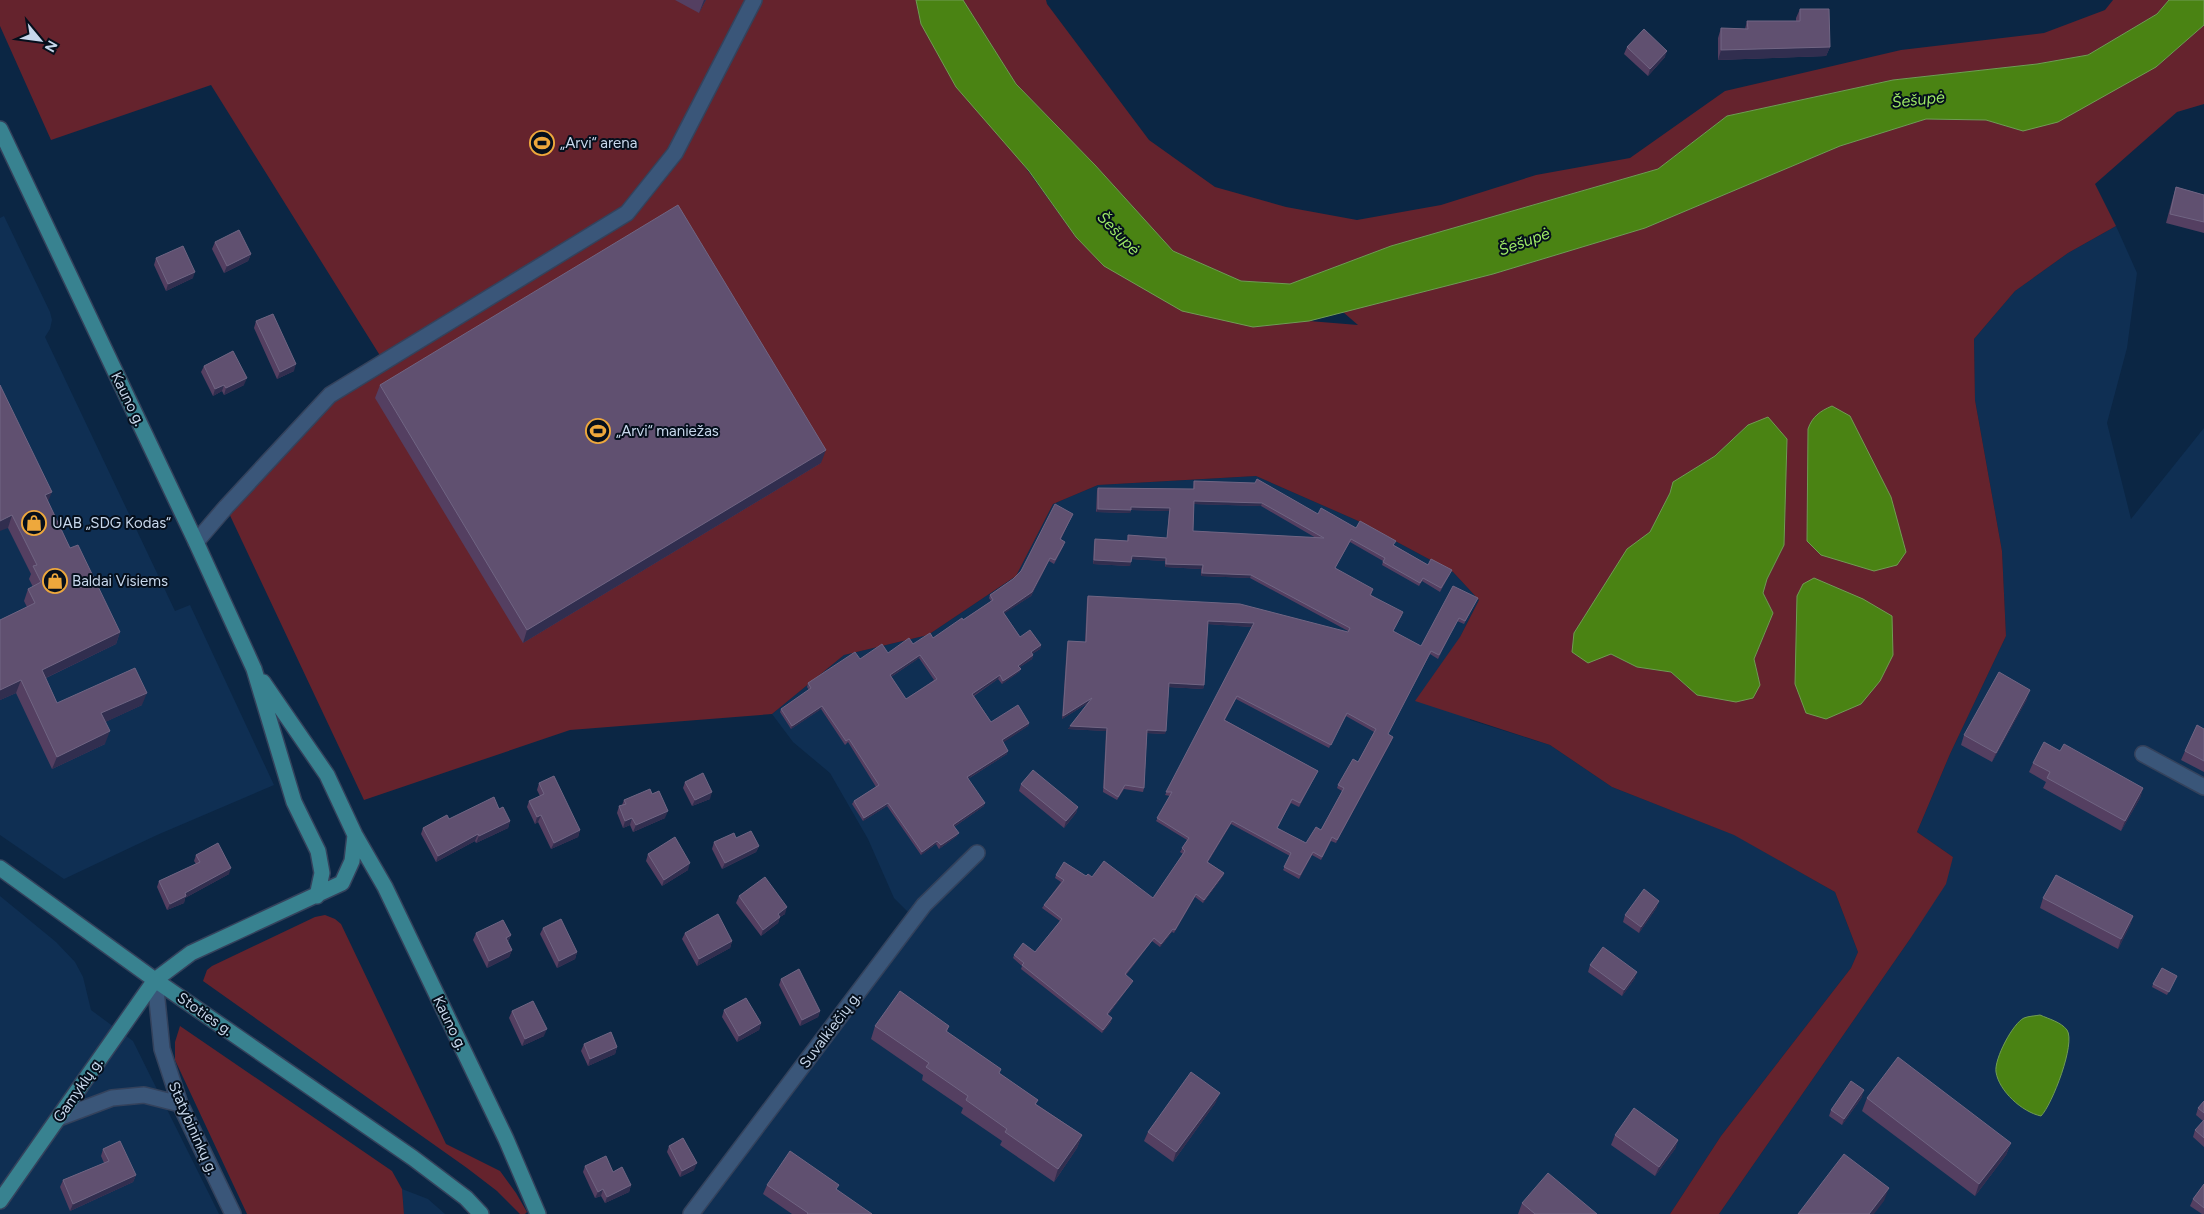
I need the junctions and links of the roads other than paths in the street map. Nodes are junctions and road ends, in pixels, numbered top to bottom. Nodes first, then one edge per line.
1 (754, 0) edge
2 (0, 130) edge
3 (196, 542) junction
4 (254, 669) junction
5 (2143, 754) dead end
6 (2204, 787) edge
7 (355, 835) junction
8 (977, 853) dead end
9 (0, 868) edge
10 (317, 896) junction
11 (155, 980) junction
12 (180, 1104) junction
13 (59, 1118) junction
14 (0, 1201) edge
15 (232, 1214) edge
16 (481, 1214) edge
17 (538, 1214) edge
18 (691, 1214) edge

1 - 3 street
2 - 3 main road, Kauno g.
3 - 4 main road, Kauno g.
4 - 7 main road, Kauno g.
4 - 10 main road, Kauno g.
5 - 6 street
7 - 10 main road
7 - 17 main road, Kauno g.
8 - 18 street, Suvalkiečių g.
9 - 11 main road, Stoties g.
10 - 11 main road
11 - 12 street, Statybininkų g.
11 - 13 main road, Gamyklų g.
11 - 16 main road, Stoties g.
12 - 13 street
12 - 15 street, Statybininkų g.
13 - 14 main road, Gamyklų g.

